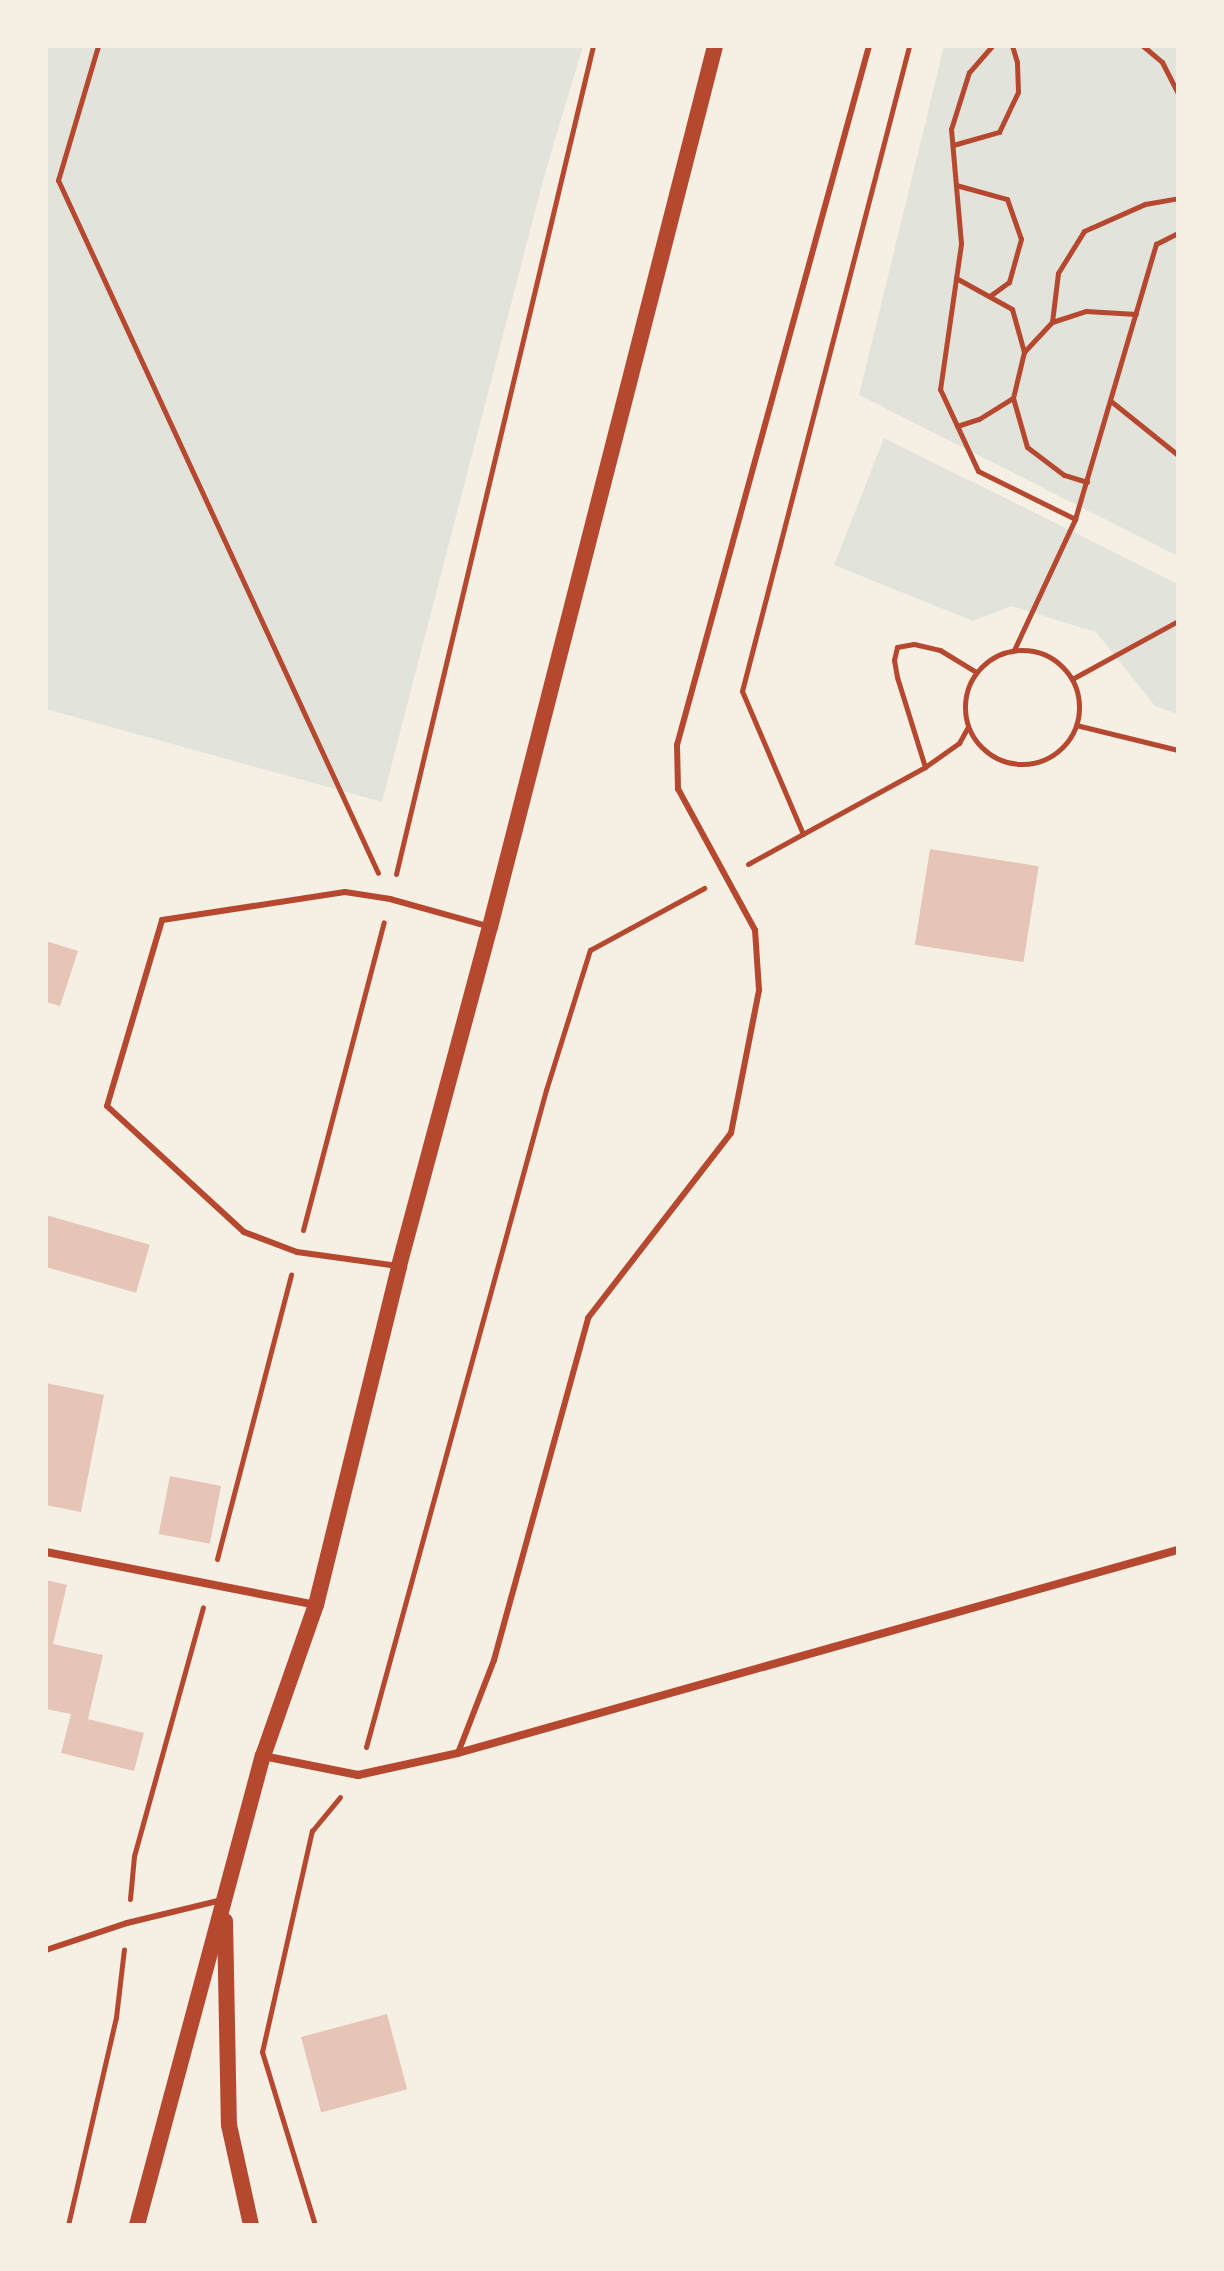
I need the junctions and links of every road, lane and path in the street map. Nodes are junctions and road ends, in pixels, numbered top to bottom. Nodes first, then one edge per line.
1 (98, 46) edge
2 (593, 46) edge
3 (715, 46) edge
4 (869, 46) edge
5 (909, 46) edge
6 (992, 46) edge
7 (1012, 46) edge
8 (1143, 46) edge
9 (1178, 94) edge
10 (953, 145) junction
11 (956, 185) junction
12 (1178, 198) edge
13 (1178, 233) edge
14 (956, 278) junction
15 (990, 296) junction
16 (1136, 314) junction
17 (1052, 322) junction
18 (1024, 352) junction
19 (1013, 398) junction
20 (1112, 402) junction
21 (957, 426) junction
22 (1178, 455) edge
23 (1087, 482) junction
24 (1075, 519) junction
25 (1178, 621) edge
26 (1014, 650) junction
27 (976, 673) junction
28 (1072, 679) junction
29 (1076, 725) junction
30 (968, 727) junction
31 (1178, 750) edge
32 (925, 767) junction
33 (803, 834) junction
34 (724, 877) junction
35 (390, 899) junction
36 (490, 927) junction
37 (297, 1252) junction
38 (399, 1266) junction
39 (1178, 1550) edge
40 (46, 1552) edge
41 (210, 1584) junction
42 (316, 1605) junction
43 (458, 1753) junction
44 (263, 1756) junction
45 (358, 1775) junction
46 (225, 1899) junction
47 (127, 1923) junction
48 (46, 1950) edge
49 (68, 2225) edge
50 (137, 2225) edge
51 (251, 2225) edge
52 (315, 2225) edge

1 - 35 path
2 - 35 path
3 - 36 main road
4 - 34 lane
5 - 33 path
6 - 10 path
7 - 10 path
8 - 9 path
10 - 11 path
11 - 14 path
11 - 15 path
12 - 17 path
13 - 16 path
14 - 15 path
14 - 21 path
15 - 18 path
16 - 17 path
16 - 20 path
17 - 18 path
18 - 19 path
19 - 21 path
19 - 23 path
20 - 22 path
20 - 23 path
21 - 24 path
23 - 24 path
24 - 26 path
25 - 28 path
26 - 27 path
26 - 28 path
27 - 30 path
27 - 32 path
28 - 29 path
29 - 30 path
29 - 31 path
30 - 32 path
32 - 33 path
33 - 34 path
34 - 43 lane
34 - 45 path
35 - 36 lane
35 - 37 path
35 - 37 lane
36 - 38 main road
37 - 38 lane
37 - 41 path
38 - 42 main road
39 - 43 street
40 - 41 street
41 - 42 street
41 - 47 path
42 - 44 main road
43 - 45 street
44 - 45 street
44 - 46 main road
45 - 52 path
46 - 47 lane
46 - 50 main road
46 - 51 main road
47 - 48 lane
47 - 49 path

